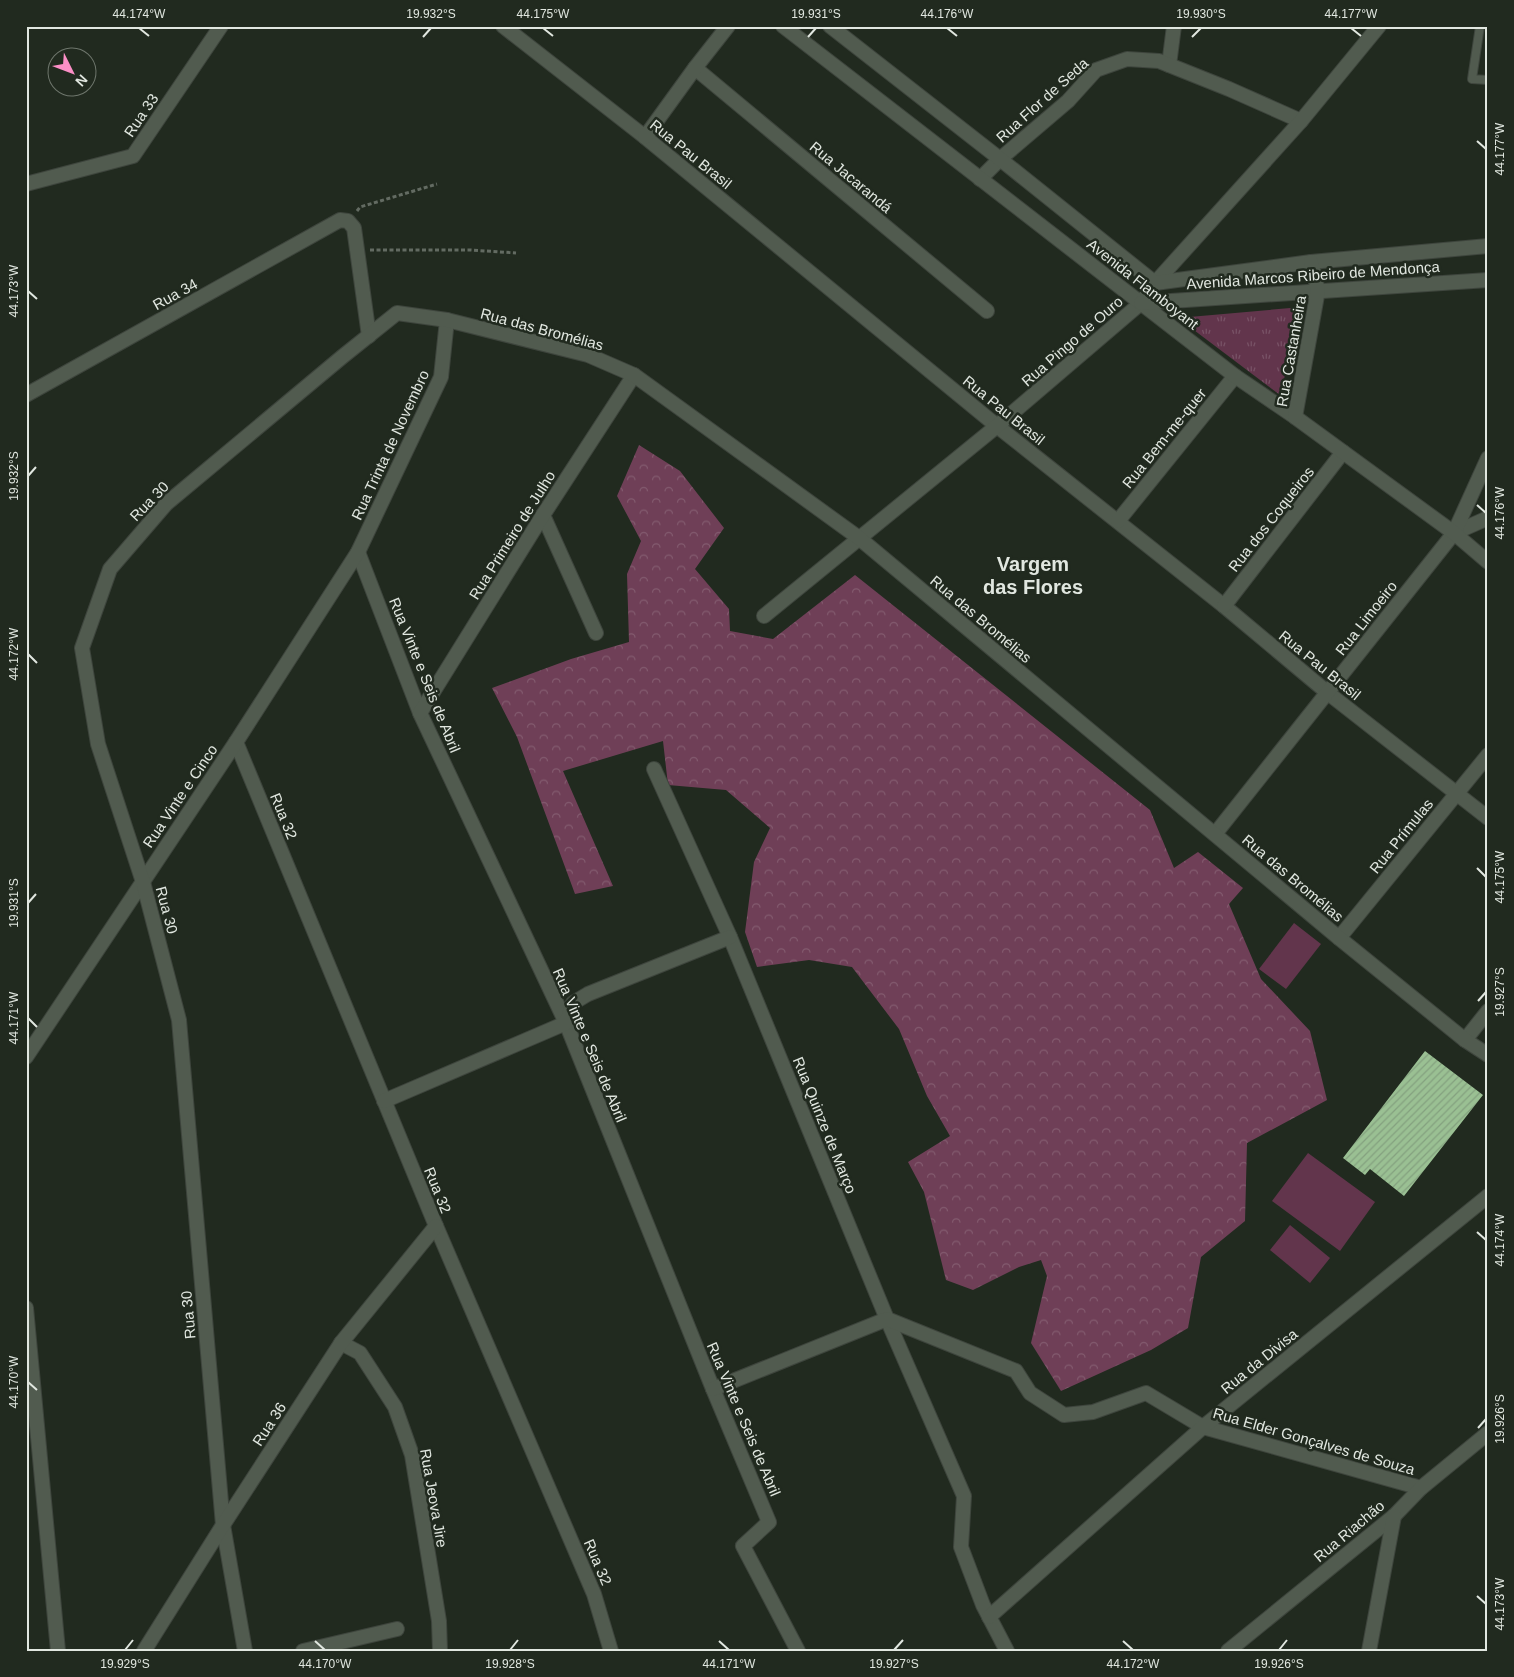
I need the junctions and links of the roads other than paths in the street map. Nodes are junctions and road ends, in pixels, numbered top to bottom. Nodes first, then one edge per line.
1 (220, 26) edge
2 (502, 26) edge
3 (728, 26) edge
4 (783, 26) edge
5 (830, 26) edge
6 (1174, 26) edge
7 (1379, 26) edge
8 (1480, 26) edge
9 (1169, 65) junction
10 (695, 68) junction
11 (1488, 80) edge
12 (1301, 121) junction
13 (644, 137) junction
14 (1000, 158) junction
15 (980, 179) junction
16 (26, 184) edge
17 (1488, 246) edge
18 (1312, 262) junction
19 (1488, 280) edge
20 (1155, 283) junction
21 (1318, 290) junction
22 (1141, 303) junction
23 (987, 311) dead end
24 (397, 313) joint
25 (447, 320) junction
26 (369, 336) junction
27 (634, 375) junction
28 (1236, 376) junction
29 (26, 395) edge
30 (1295, 417) junction
31 (997, 426) junction
32 (1343, 452) junction
33 (1488, 458) edge
34 (544, 515) junction
35 (1488, 518) edge
36 (1118, 521) junction
37 (1454, 533) junction
38 (859, 538) junction
39 (358, 552) junction
40 (1488, 562) edge
41 (1224, 606) junction
42 (764, 616) dead end
43 (596, 633) dead end
44 (1328, 693) junction
45 (420, 714) junction
46 (236, 742) junction
47 (1488, 755) edge
48 (654, 769) dead end
49 (1456, 793) junction
50 (1488, 818) edge
51 (1215, 834) junction
52 (143, 882) junction
53 (730, 937) junction
54 (1339, 938) junction
55 (1488, 1011) edge
56 (566, 1022) junction
57 (1465, 1040) junction
58 (1488, 1056) edge
59 (26, 1057) edge
60 (384, 1101) junction
61 (1488, 1196) edge
62 (436, 1226) junction
63 (26, 1308) edge
64 (887, 1319) junction
65 (341, 1343) junction
66 (713, 1389) junction
67 (1203, 1427) junction
68 (1488, 1432) edge
69 (1421, 1488) junction
70 (1394, 1516) junction
71 (223, 1526) junction
72 (989, 1617) junction
73 (397, 1630) dead end
74 (58, 1651) edge
75 (144, 1651) edge
76 (245, 1651) edge
77 (303, 1651) edge
78 (440, 1651) edge
79 (611, 1651) edge
80 (798, 1651) edge
81 (1007, 1651) edge
82 (1228, 1651) edge
83 (1368, 1651) edge

1 - 16 street, Rua 33
2 - 13 street, Rua Pau Brasil
3 - 10 street
4 - 15 street, Avenida Flamboyant
5 - 14 street, Avenida Flamboyant
6 - 9 street
7 - 12 street, Rua Pingo de Ouro
8 - 11 lane
9 - 12 street, Rua Flor de Seda
9 - 14 street, Rua Flor de Seda
10 - 13 street
10 - 23 street, Rua Jacarandá
12 - 20 street, Rua Pingo de Ouro
13 - 31 street, Rua Pau Brasil
14 - 15 street, Rua Flor de Seda
14 - 20 street, Avenida Flamboyant
15 - 22 street, Avenida Flamboyant
17 - 18 street, Avenida Marcos Ribeiro de Mendonça
18 - 20 street, Avenida Marcos Ribeiro de Mendonça
18 - 21 street, Rua Castanheira
19 - 21 street, Avenida Marcos Ribeiro de Mendonça
20 - 22 street, Rua Pingo de Ouro
21 - 22 street, Avenida Marcos Ribeiro de Mendonça
21 - 30 street, Rua Castanheira
22 - 28 street, Avenida Flamboyant
22 - 31 street, Rua Pingo de Ouro
24 - 25 street, Rua das Bromélias
24 - 26 street, Rua 30
25 - 27 street, Rua das Bromélias
25 - 39 street, Rua Trinta de Novembro
26 - 29 street, Rua 34
26 - 52 street, Rua 30
27 - 34 street, Rua Primeiro de Julho
27 - 38 street, Rua das Bromélias
28 - 30 street, Avenida Flamboyant
28 - 36 street, Rua Bem-me-quer
30 - 32 street, Avenida Flamboyant
31 - 36 street, Rua Pau Brasil
31 - 38 street, Rua Pingo de Ouro
32 - 37 street, Avenida Flamboyant
32 - 41 street, Rua dos Coqueiros
33 - 37 street, Rua Limoeiro
34 - 43 street
34 - 45 street, Rua Primeiro de Julho
35 - 37 street
36 - 41 street, Rua Pau Brasil
37 - 40 street, Avenida Flamboyant
37 - 44 street, Rua Limoeiro
38 - 42 street, Rua Pingo de Ouro
38 - 51 street, Rua das Bromélias
39 - 45 street, Rua Vinte e Seis de Abril
39 - 46 street, Rua Vinte e Cinco
41 - 44 street, Rua Pau Brasil
44 - 49 street, Rua Pau Brasil
44 - 51 street, Rua Limoeiro
45 - 56 street, Rua Vinte e Seis de Abril
46 - 52 street, Rua Vinte e Cinco
46 - 60 street, Rua 32
47 - 49 street, Rua Prímulas
48 - 53 street, Rua Quinze de Março
49 - 50 street, Rua Pau Brasil
49 - 54 street, Rua Prímulas
51 - 54 street, Rua das Bromélias
52 - 59 street, Rua Vinte e Cinco
52 - 71 street, Rua 30
53 - 56 street
53 - 64 street, Rua Quinze de Março
54 - 57 street, Rua das Bromélias
55 - 57 street
56 - 60 street
56 - 66 street, Rua Vinte e Seis de Abril
57 - 58 street, Rua das Bromélias
60 - 62 street, Rua 32
61 - 67 street, Rua da Divisa
62 - 65 street, Rua 36
62 - 79 street, Rua 32
63 - 74 street
64 - 66 street
64 - 67 street, Rua Elder Gonçalves de Souza
64 - 72 street, Rua Quinze de Março
65 - 71 street, Rua 36
65 - 78 street, Rua Jeova Jire
66 - 80 street, Rua Vinte e Seis de Abril
67 - 69 street, Rua Elder Gonçalves de Souza
67 - 72 street, Rua da Divisa
68 - 69 street, Rua Riachão
69 - 70 street, Rua Riachão
70 - 82 street, Rua Riachão
70 - 83 street
71 - 75 street, Rua 36
71 - 76 street, Rua 30
72 - 81 street
73 - 77 street

